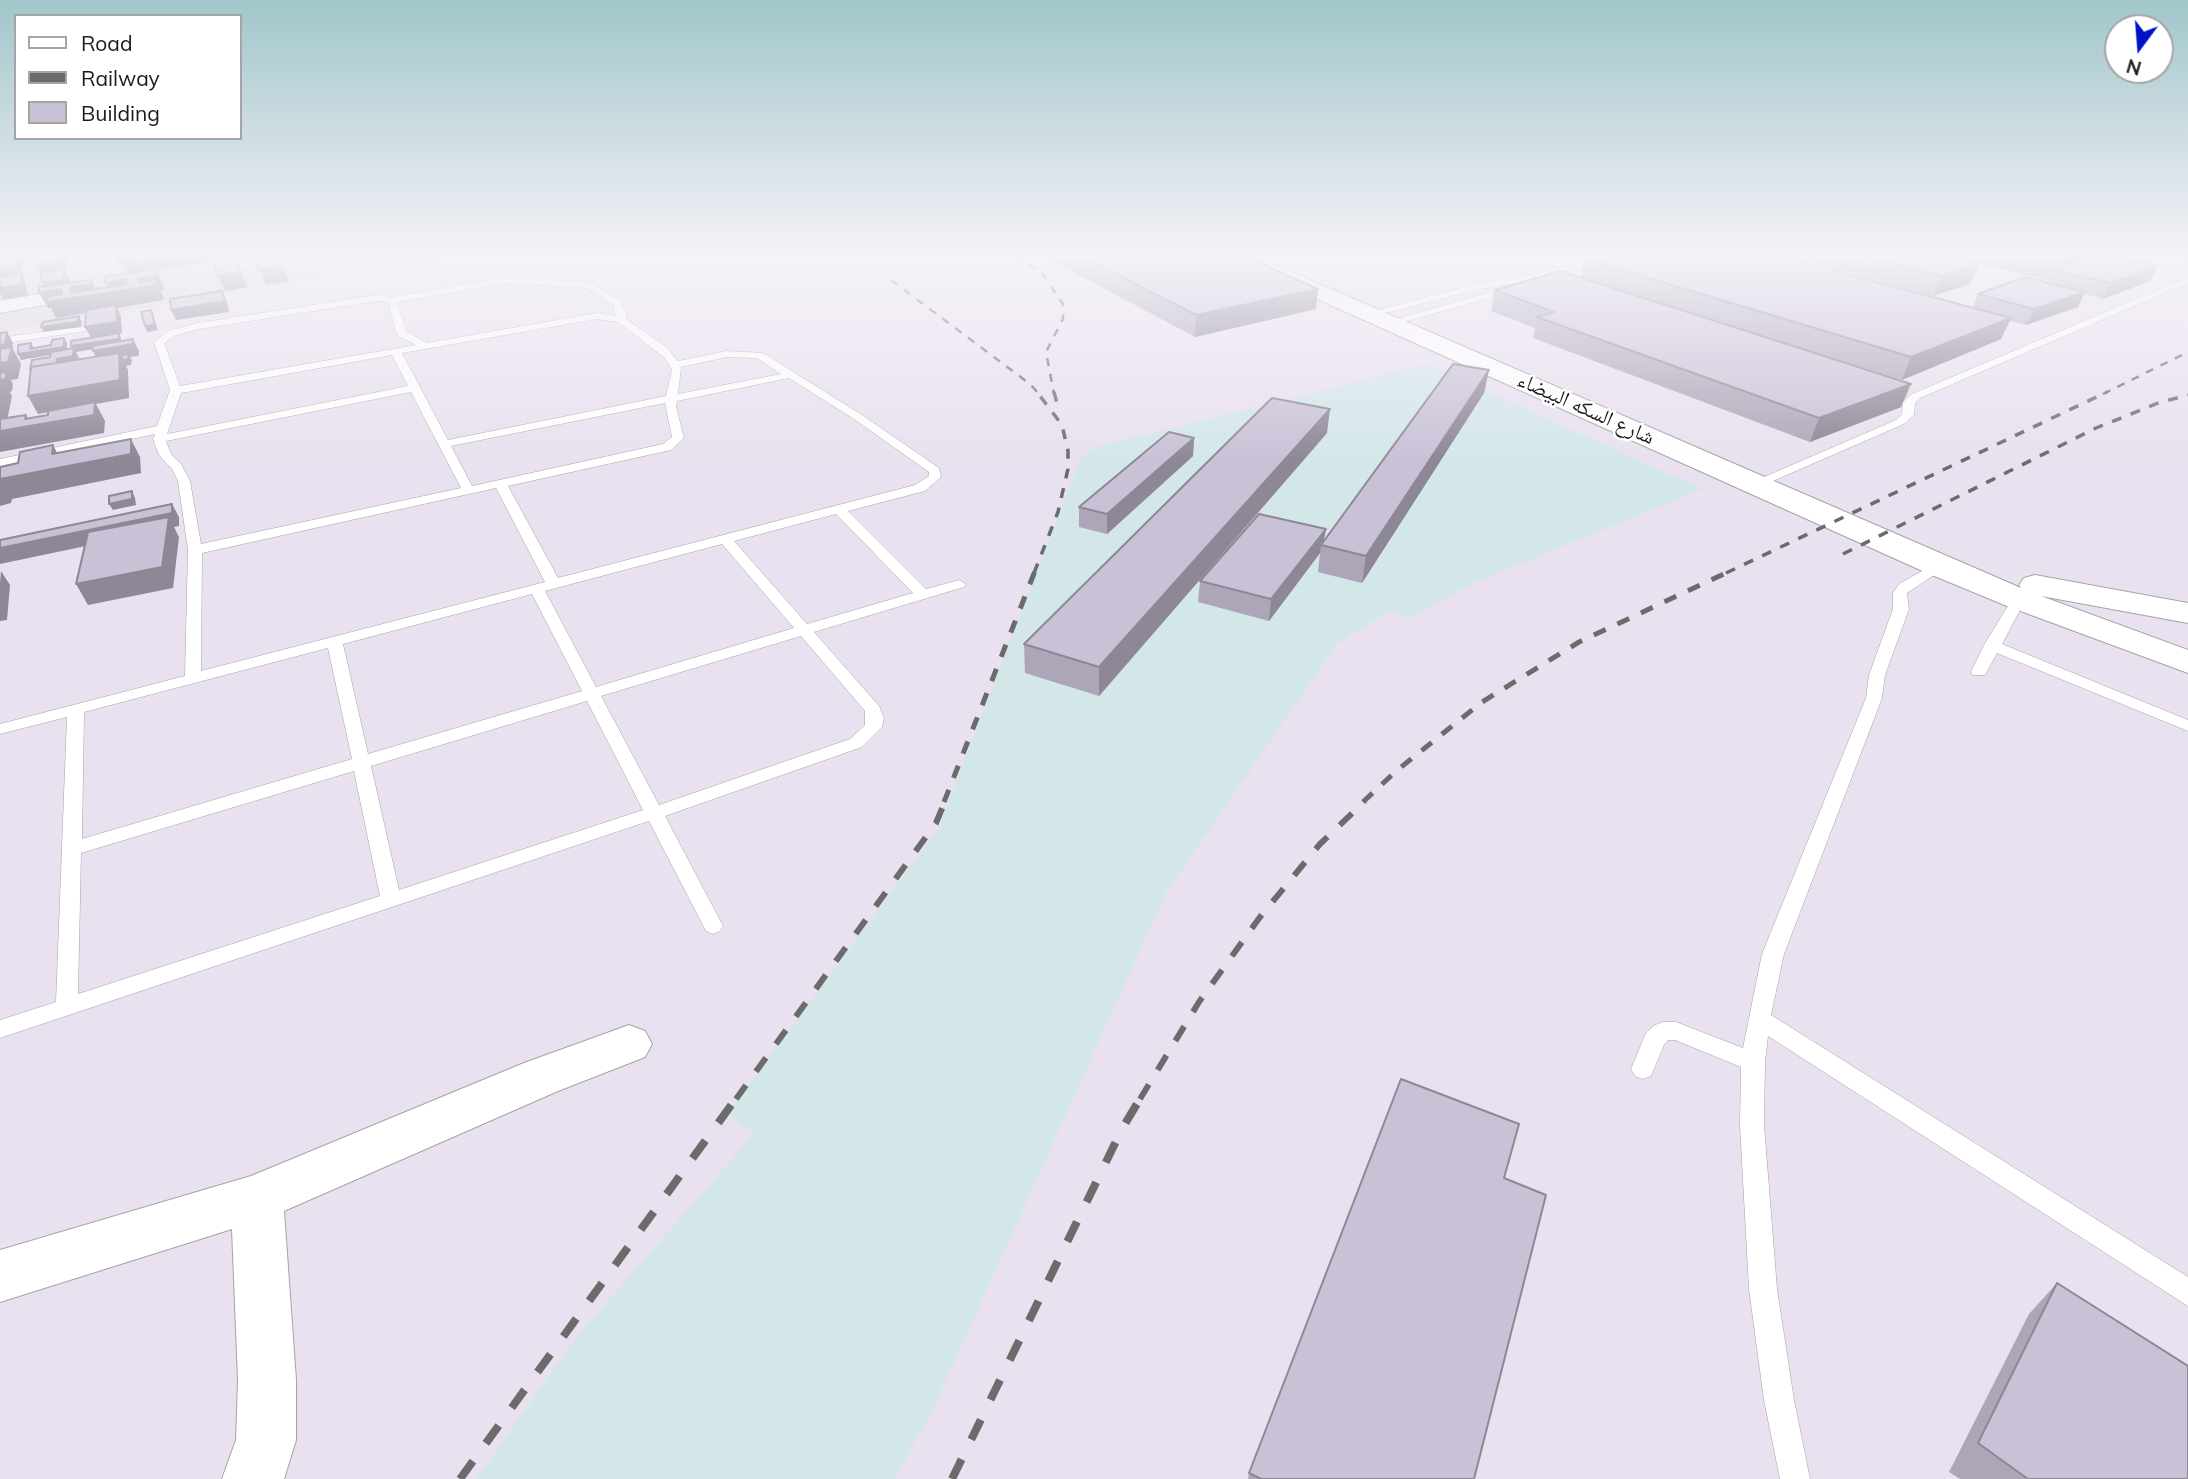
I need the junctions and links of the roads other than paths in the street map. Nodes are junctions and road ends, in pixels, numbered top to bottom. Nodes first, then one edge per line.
1 (215, 323) edge
2 (398, 323) edge
3 (550, 323) edge
4 (625, 323) edge
5 (1390, 323) edge
6 (2086, 323) edge
7 (81, 329) edge
8 (0, 341) edge
9 (424, 345) junction
10 (395, 351) junction
11 (675, 365) junction
12 (790, 375) junction
13 (414, 388) junction
14 (176, 390) junction
15 (670, 399) junction
16 (161, 434) junction
17 (444, 444) junction
18 (0, 463) edge
19 (500, 483) junction
20 (1754, 484) junction
21 (468, 490) junction
22 (839, 509) junction
23 (725, 539) junction
24 (195, 550) junction
25 (1938, 566) junction
26 (959, 584) dead end
27 (545, 586) junction
28 (923, 595) junction
29 (2019, 599) junction
30 (2188, 613) edge
31 (804, 631) junction
32 (2188, 633) edge
33 (2117, 635) junction
34 (335, 642) junction
35 (1992, 645) junction
36 (2188, 647) edge
37 (2188, 662) edge
38 (1979, 673) dead end
39 (193, 679) junction
40 (592, 694) junction
41 (76, 709) junction
42 (2188, 726) edge
43 (0, 729) edge
44 (361, 763) junction
45 (654, 813) junction
46 (72, 849) junction
47 (391, 900) junction
48 (713, 926) dead end
49 (67, 1007) junction
50 (1759, 1019) junction
51 (0, 1029) edge
52 (629, 1044) dead end
53 (1753, 1062) junction
54 (1643, 1069) dead end
55 (257, 1198) junction
56 (0, 1276) edge
57 (2188, 1293) edge
58 (253, 1479) edge
59 (1795, 1479) edge

1 - 14 lane
2 - 9 lane
3 - 9 lane
4 - 11 lane
5 - 20 street, شارع السكه البيضاء
6 - 20 lane
7 - 8 lane
9 - 10 lane
10 - 13 lane
10 - 14 lane
11 - 12 lane
11 - 15 lane
12 - 15 lane
12 - 22 lane
13 - 16 lane
13 - 17 lane
14 - 16 lane
15 - 17 lane
15 - 19 lane
16 - 18 lane
16 - 24 lane
17 - 21 lane
19 - 21 lane
19 - 27 lane
20 - 25 street, شارع السكه البيضاء
21 - 24 lane
22 - 23 lane
22 - 28 lane
23 - 27 lane
23 - 31 lane
24 - 39 lane
25 - 29 street, شارع السكه البيضاء
25 - 30 street, شارع السكه البيضاء
25 - 50 lane
26 - 28 lane
27 - 34 lane
27 - 40 lane
28 - 31 lane
29 - 32 street
29 - 33 street, شارع السكه البيضاء
29 - 35 lane
31 - 40 lane
31 - 45 lane
33 - 36 street
33 - 37 street, شارع السكه البيضاء
34 - 39 lane
34 - 44 lane
35 - 38 lane
35 - 42 lane
39 - 41 lane
40 - 44 lane
40 - 45 lane
41 - 43 lane
41 - 46 lane
44 - 46 lane
44 - 47 lane
45 - 47 lane
45 - 48 lane
46 - 49 lane
47 - 49 lane
49 - 51 lane
50 - 53 lane
50 - 57 lane
52 - 55 street
53 - 54 lane
53 - 59 lane
55 - 56 street
55 - 58 street

